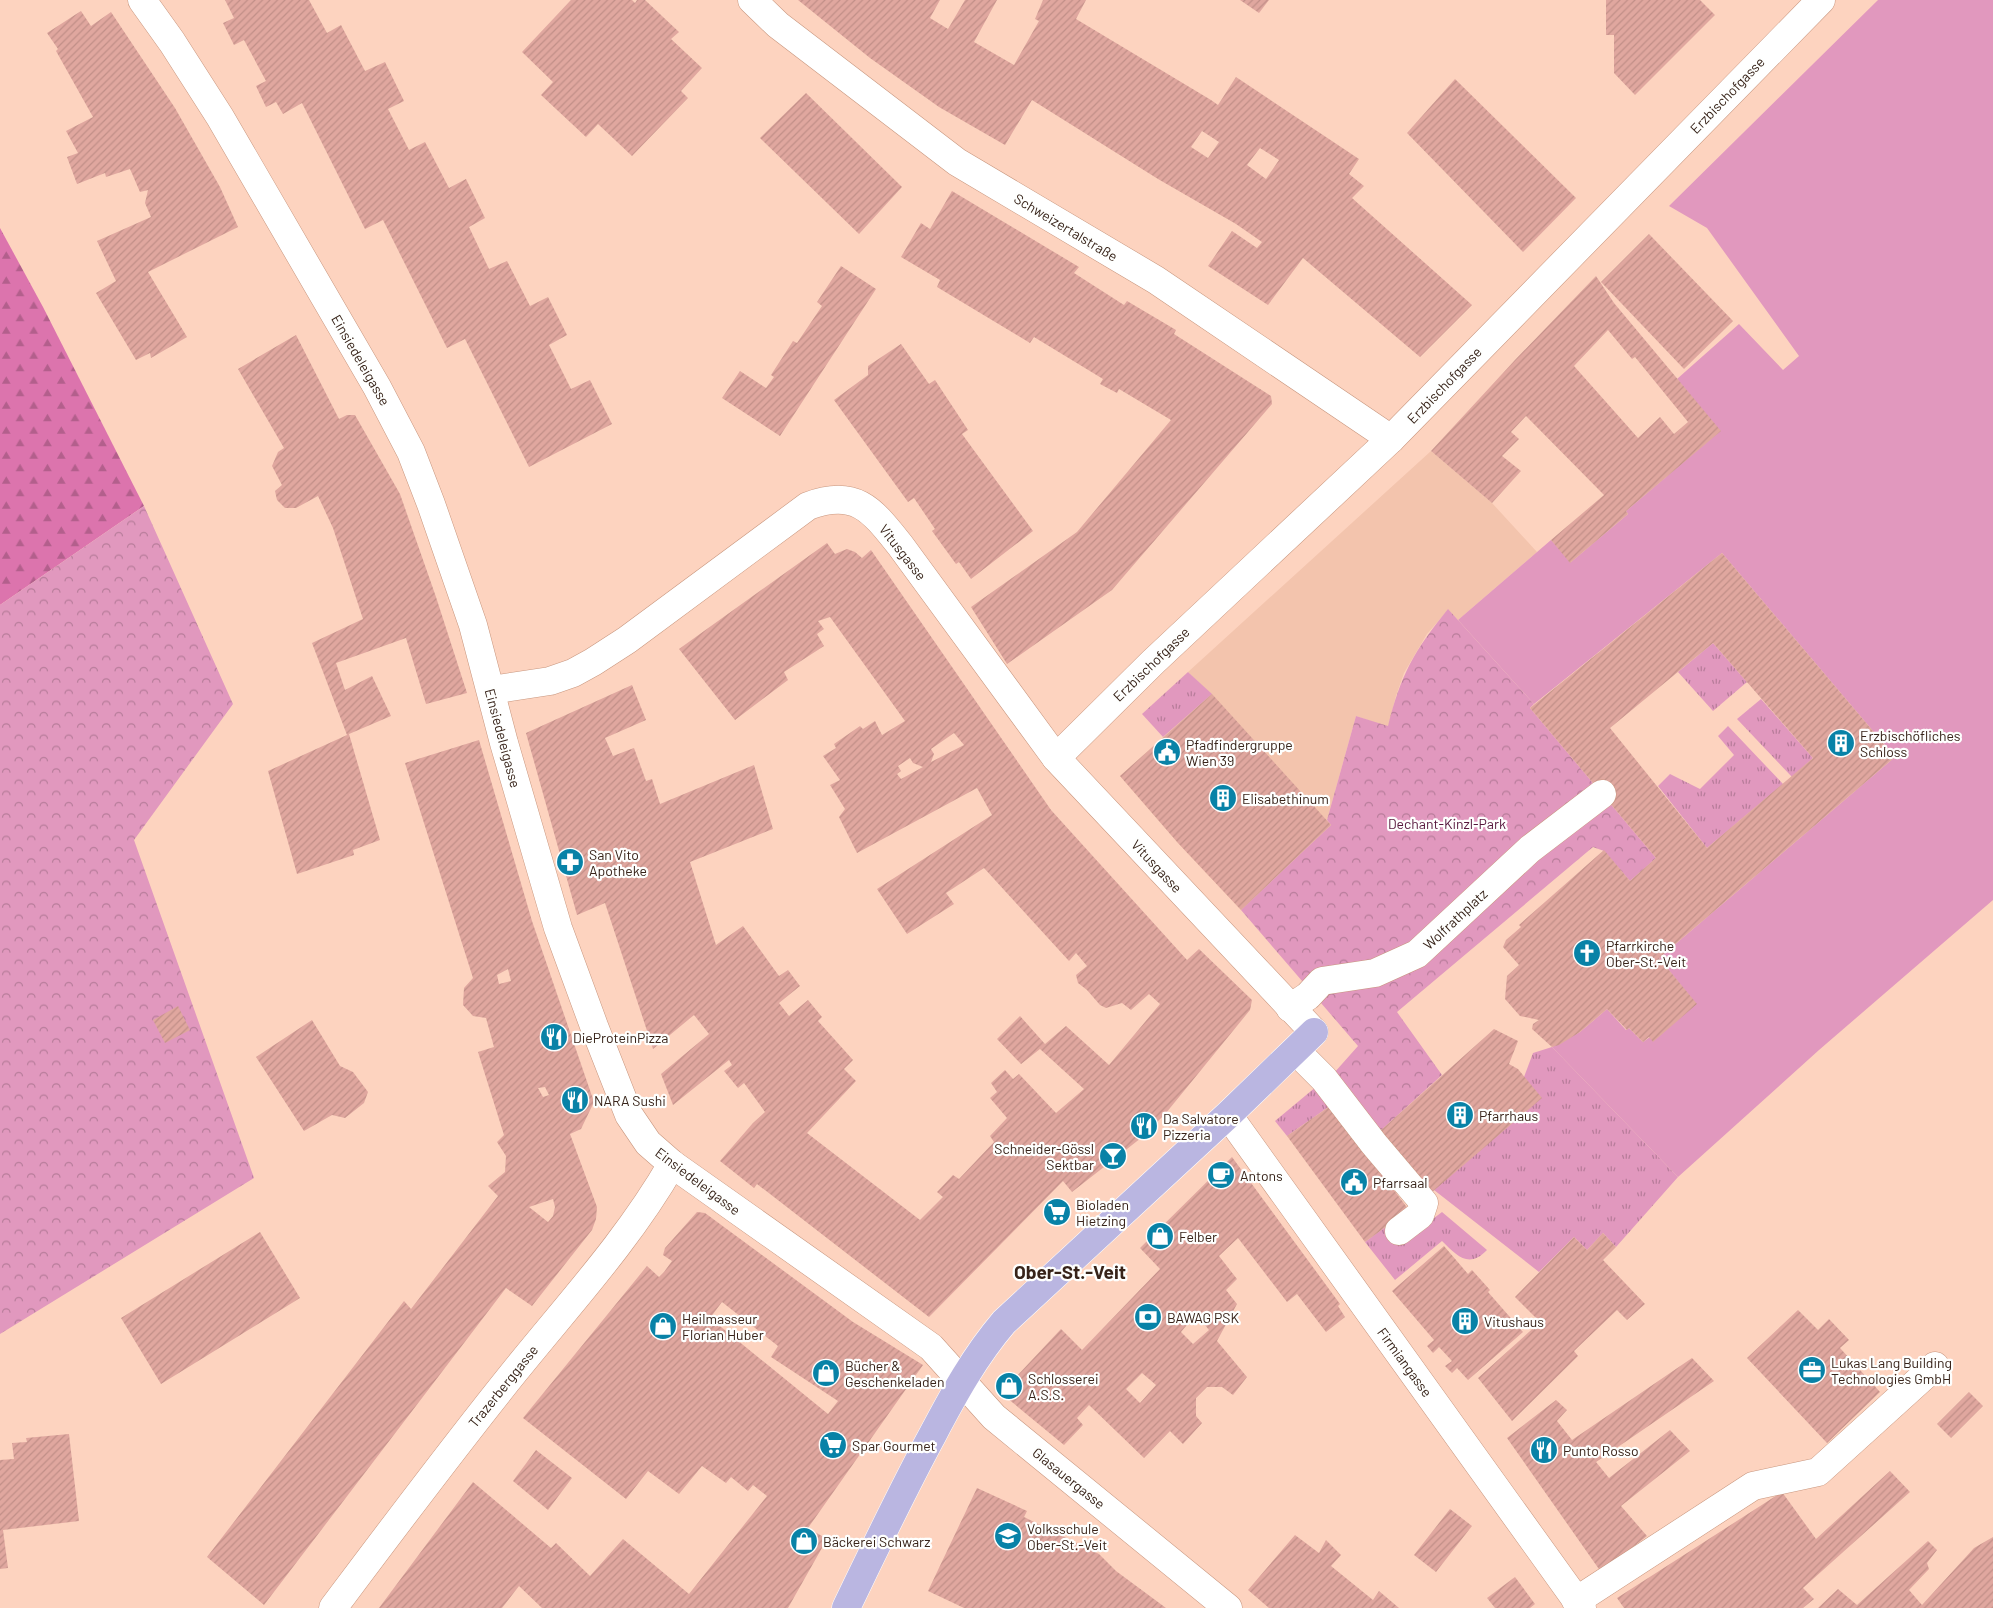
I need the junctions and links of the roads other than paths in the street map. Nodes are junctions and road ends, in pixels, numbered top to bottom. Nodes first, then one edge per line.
1 (142, 0) edge
2 (752, 0) edge
3 (1821, 0) edge
4 (1391, 439) junction
5 (490, 690) junction
6 (1056, 758) junction
7 (1602, 794) dead end
8 (1290, 1008) junction
9 (1305, 1041) junction
10 (1228, 1115) junction
11 (672, 1164) junction
12 (1400, 1231) dead end
13 (1934, 1366) dead end
14 (962, 1381) junction
15 (1579, 1604) edge
16 (333, 1608) edge
17 (846, 1608) edge
18 (1228, 1608) edge

1 - 5 street, Einsiedeleigasse
2 - 4 street, Schweizertalstraße
3 - 4 street, Erzbischofgasse
4 - 6 street, Erzbischofgasse
5 - 6 street, Vitusgasse
5 - 11 street, Einsiedeleigasse
6 - 8 street, Vitusgasse
7 - 8 street, Wolfrathplatz
8 - 9 street
9 - 10 main road
9 - 12 street
10 - 14 main road
10 - 15 street, Firmiangasse
11 - 14 street, Einsiedeleigasse
11 - 16 street, Trazerberggasse
13 - 15 street
14 - 17 main road
14 - 18 street, Glasauergasse

